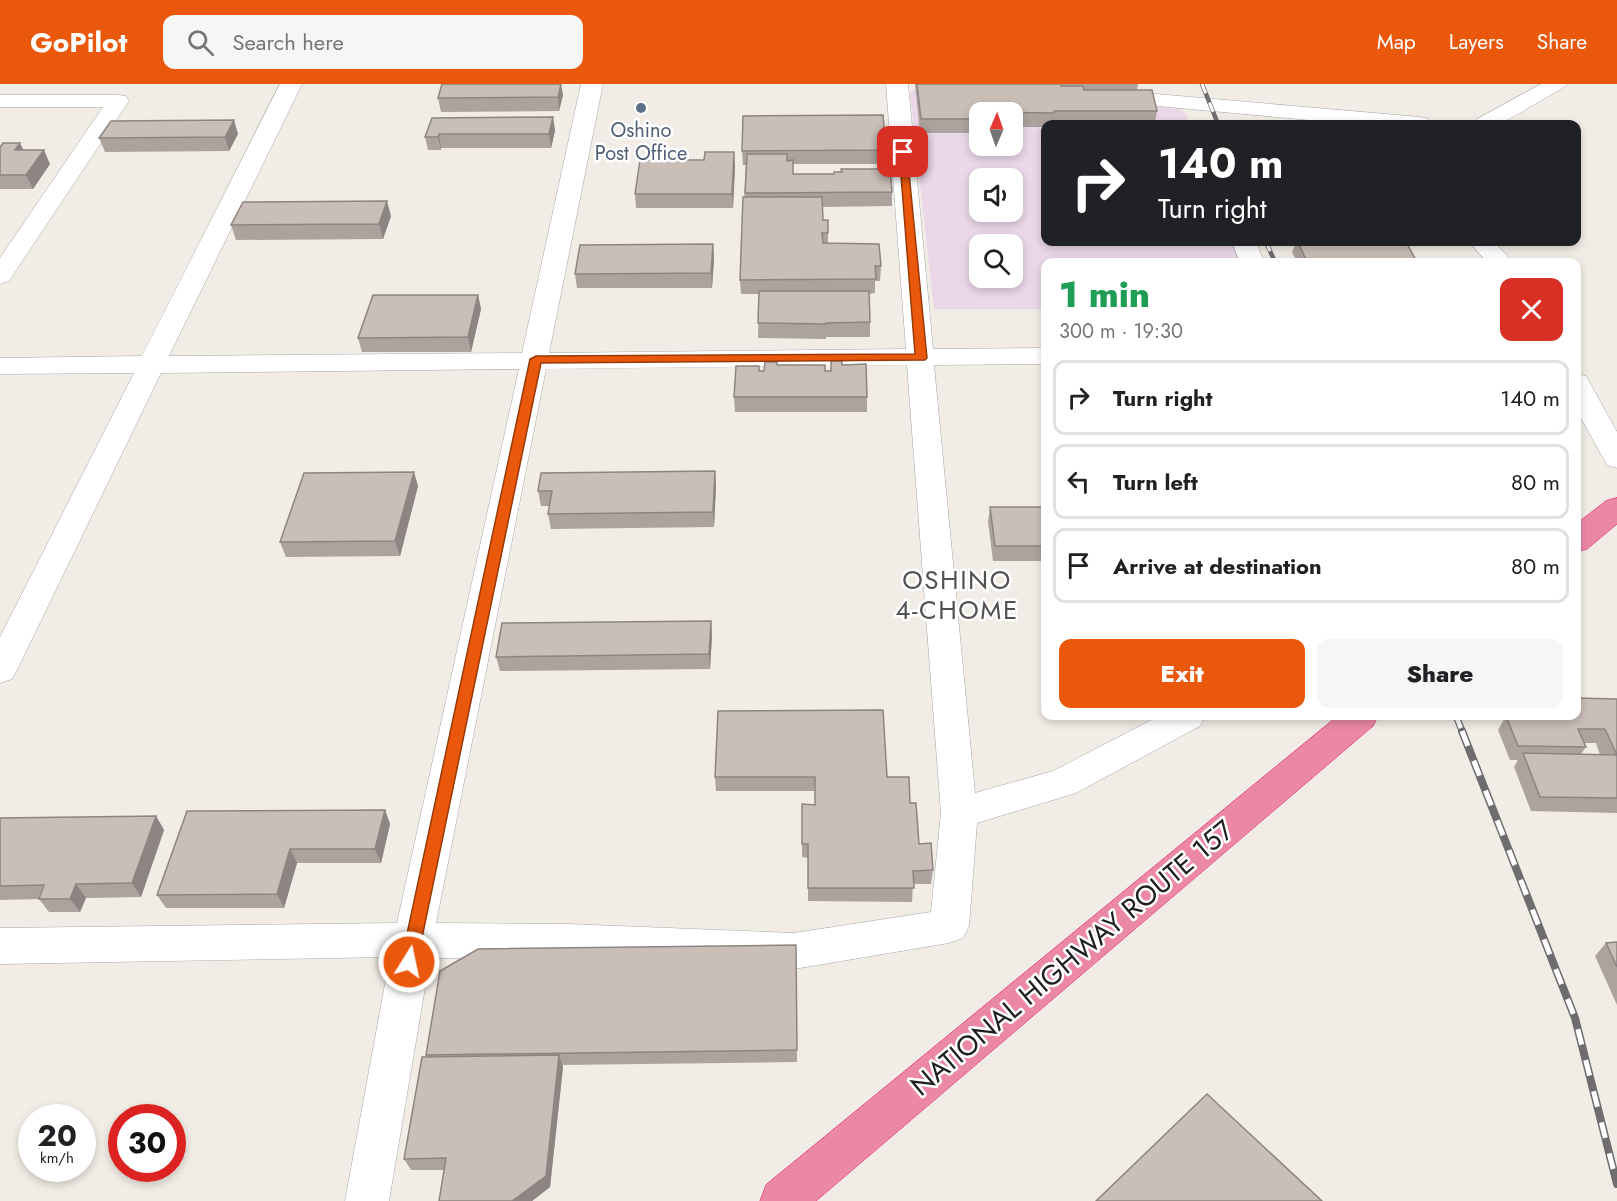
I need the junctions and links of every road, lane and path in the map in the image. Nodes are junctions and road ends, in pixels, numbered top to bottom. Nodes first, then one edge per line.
1 (291, 84) edge
2 (592, 84) edge
3 (897, 84) edge
4 (1556, 84) edge
5 (1086, 94) edge
6 (1187, 94) edge
7 (0, 101) edge
8 (1197, 120) edge
9 (1389, 120) edge
10 (1492, 120) edge
11 (1485, 246) edge
12 (1497, 258) edge
13 (0, 276) edge
14 (1041, 356) edge
15 (921, 358) junction
16 (536, 359) junction
17 (152, 364) junction
18 (0, 366) edge
19 (1581, 391) edge
20 (1617, 459) edge
21 (1617, 508) edge
22 (1581, 536) edge
23 (0, 670) edge
24 (1181, 720) edge
25 (1352, 723) edge
26 (959, 813) junction
27 (413, 940) junction
28 (0, 946) edge
29 (367, 1201) edge
30 (782, 1201) edge

1 - 17 street
2 - 16 street
3 - 15 street
4 - 10 street
5 - 6 street
6 - 8 street
6 - 9 street
7 - 13 street
11 - 12 street
14 - 15 street
15 - 16 street
15 - 26 street
16 - 17 street
16 - 27 street
17 - 18 street
17 - 23 street
19 - 20 street
21 - 22 highway
24 - 26 street
25 - 30 highway, NATIONAL HIGHWAY ROUTE 157
26 - 27 street
27 - 28 street
27 - 29 street

